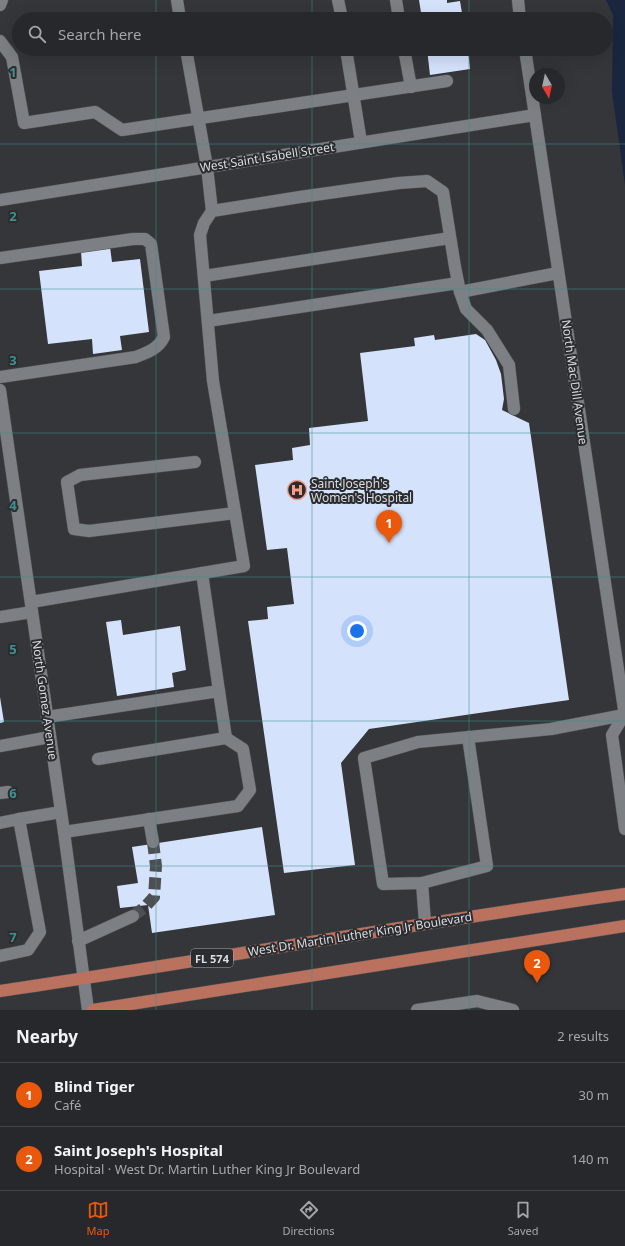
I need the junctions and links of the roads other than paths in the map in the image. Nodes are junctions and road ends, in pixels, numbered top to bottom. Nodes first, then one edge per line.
1 (2, 0) edge
2 (177, 0) edge
3 (338, 0) edge
4 (396, 0) edge
5 (518, 0) edge
6 (0, 5) edge
7 (179, 12) edge
8 (341, 12) edge
9 (399, 12) edge
10 (519, 12) edge
11 (0, 41) edge
12 (187, 56) edge
13 (347, 56) edge
14 (405, 56) edge
15 (526, 56) edge
16 (447, 81) dead end
17 (410, 87) junction
18 (354, 96) junction
19 (535, 115) junction
20 (198, 119) junction
21 (361, 142) junction
22 (207, 167) junction
23 (0, 200) edge
24 (212, 211) junction
25 (450, 238) junction
26 (0, 258) edge
27 (558, 273) junction
28 (204, 276) junction
29 (459, 287) junction
30 (208, 322) junction
31 (0, 377) edge
32 (0, 390) edge
33 (514, 409) dead end
34 (195, 462) dead end
35 (235, 513) junction
36 (202, 573) junction
37 (32, 607) junction
38 (0, 617) edge
39 (219, 691) junction
40 (47, 716) junction
41 (625, 716) edge
42 (50, 737) junction
43 (468, 737) junction
44 (226, 738) junction
45 (0, 746) edge
46 (98, 759) dead end
47 (61, 812) junction
48 (19, 819) junction
49 (149, 819) junction
50 (0, 822) edge
51 (625, 829) edge
52 (64, 832) junction
53 (153, 842) tunnel mouth
54 (422, 883) junction
55 (625, 894) edge
56 (133, 916) tunnel mouth
57 (425, 924) junction
58 (625, 926) edge
59 (78, 941) junction
60 (0, 956) edge
61 (83, 978) junction
62 (0, 991) edge
63 (88, 1010) edge
64 (93, 1010) edge
65 (417, 1010) edge
66 (513, 1010) edge

1 - 6 street
2 - 7 street
3 - 8 street
4 - 9 street
5 - 10 street
11 - 20 street
12 - 20 street
13 - 18 street
14 - 17 street
15 - 19 street, North Mac Dill Avenue
16 - 17 street
17 - 18 street
18 - 20 street
18 - 21 street
19 - 21 street, West Saint Isabell Street
19 - 27 street, North Mac Dill Avenue
20 - 22 street
21 - 22 street, West Saint Isabell Street
22 - 23 street, West Saint Isabell Street
22 - 24 street
24 - 25 street
24 - 28 street
25 - 28 street
25 - 29 street
26 - 31 street
27 - 29 street
27 - 41 street, North Mac Dill Avenue
28 - 30 street
29 - 30 street
29 - 33 street
30 - 35 street
32 - 37 street, North Gomez Avenue
34 - 35 street
35 - 36 street
36 - 37 street
36 - 39 street
37 - 38 street
37 - 40 street, North Gomez Avenue
39 - 40 street
39 - 44 street
40 - 42 street, North Gomez Avenue
41 - 43 street
41 - 51 street
42 - 45 street
42 - 47 street, North Gomez Avenue
43 - 54 street
43 - 54 street
44 - 46 street
44 - 49 street
47 - 48 street
47 - 52 street, North Gomez Avenue
48 - 50 street
48 - 60 street
49 - 52 street
49 - 53 street
52 - 59 street, North Gomez Avenue
54 - 57 street
55 - 57 main road, West Dr. Martin Luther King Jr Boulevard / FL 574
56 - 59 street
57 - 61 main road, West Dr. Martin Luther King Jr Boulevard / FL 574
58 - 64 main road
59 - 61 street, North Gomez Avenue
61 - 62 main road, West Dr. Martin Luther King Jr Boulevard / FL 574
61 - 63 street, North Gomez Avenue
65 - 66 street

